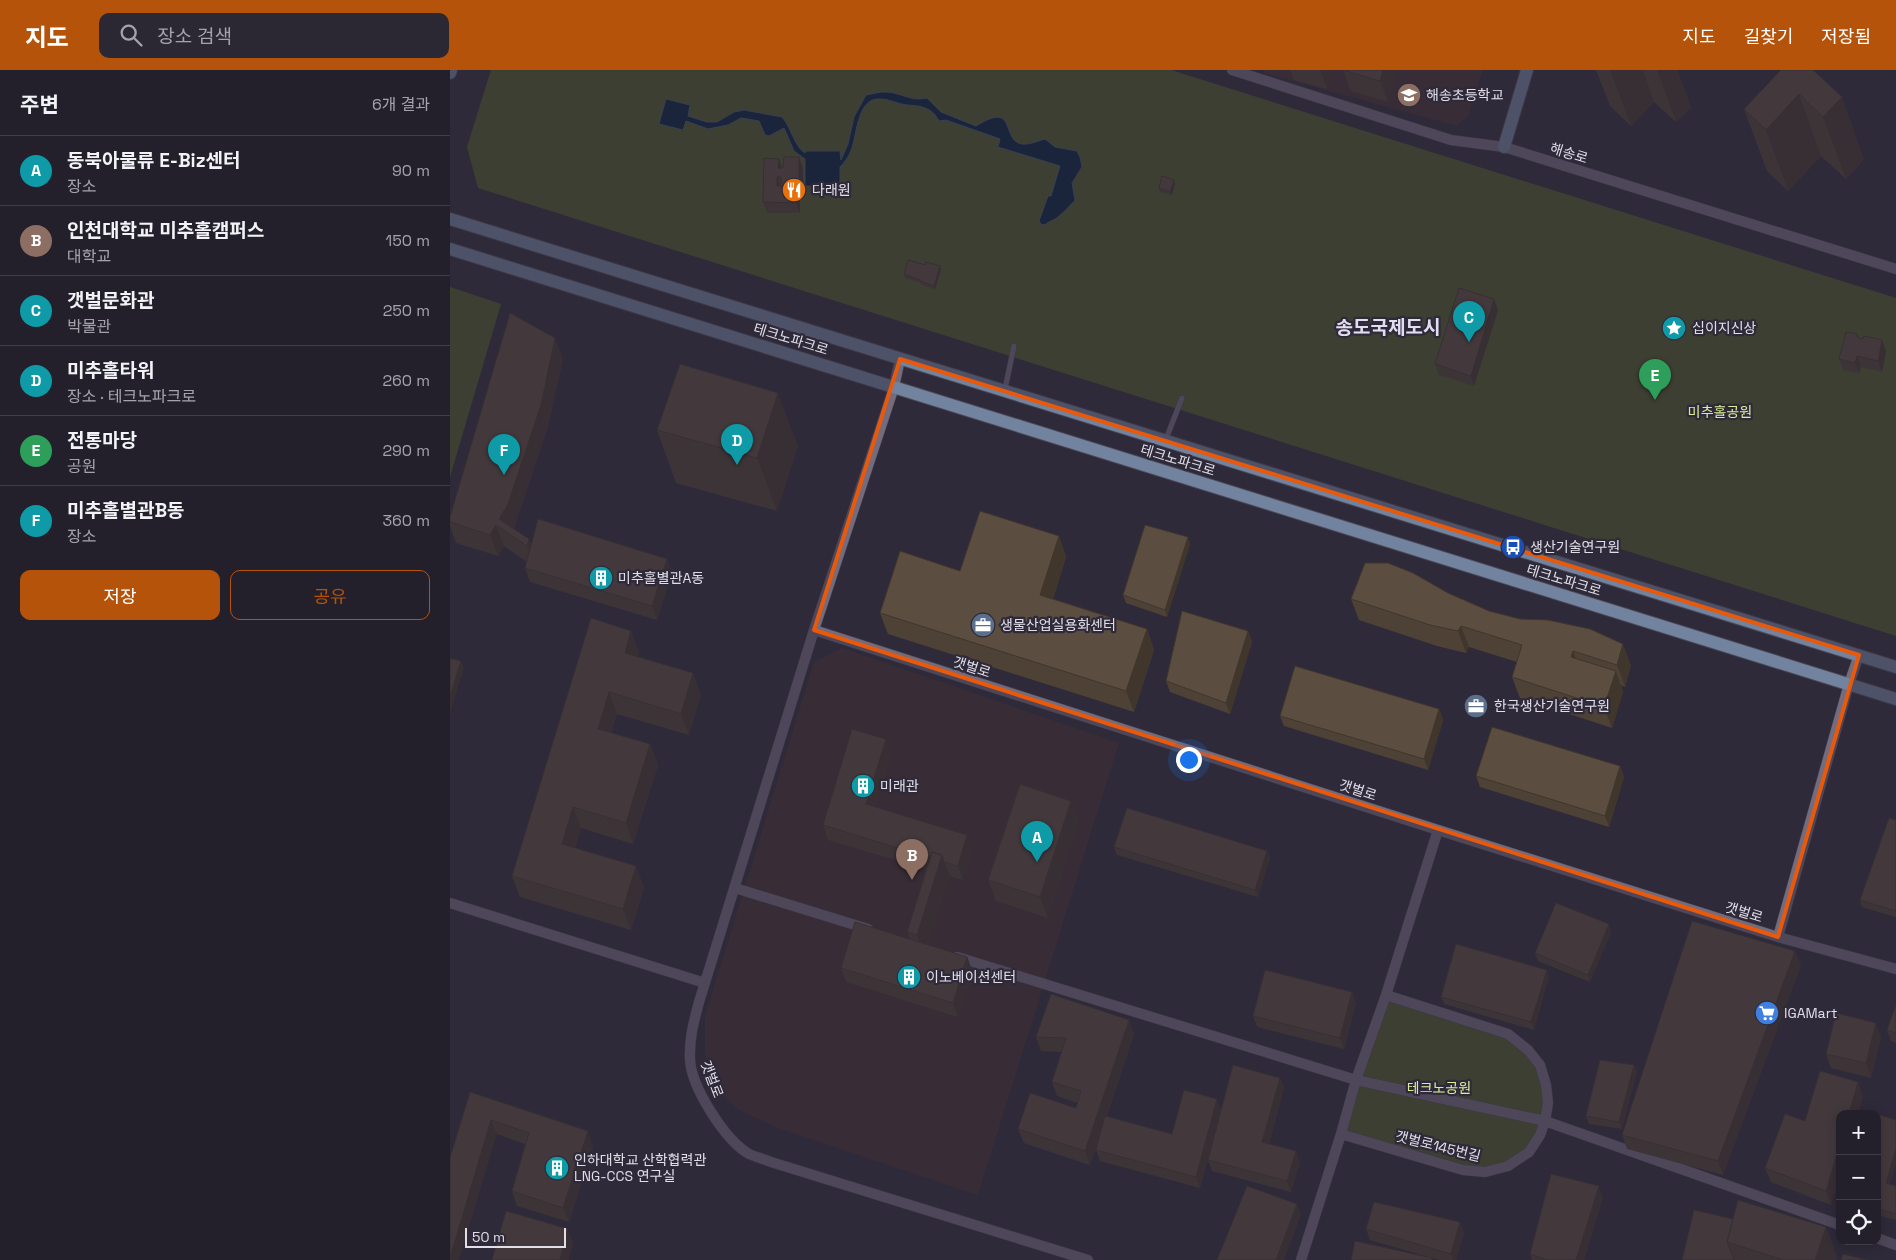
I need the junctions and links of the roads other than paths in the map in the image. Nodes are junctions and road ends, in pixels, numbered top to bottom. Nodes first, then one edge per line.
1 (1232, 70) edge
2 (1527, 70) edge
3 (1504, 147) junction
4 (450, 219) edge
5 (450, 249) edge
6 (1896, 269) edge
7 (1014, 346) dead end
8 (900, 359) junction
9 (894, 387) junction
10 (1004, 391) junction
11 (1182, 398) dead end
12 (1166, 440) junction
13 (814, 630) junction
14 (1859, 655) junction
15 (1896, 667) edge
16 (1849, 684) junction
17 (1896, 699) edge
18 (1438, 830) junction
19 (735, 888) junction
20 (450, 903) edge
21 (881, 933) edge
22 (1778, 937) junction
23 (947, 954) edge
24 (1896, 969) edge
25 (705, 983) junction
26 (1386, 995) junction
27 (1356, 1080) junction
28 (1545, 1121) junction
29 (1341, 1134) junction
30 (1836, 1224) edge
31 (1881, 1239) edge
32 (1896, 1244) edge
33 (1088, 1260) edge
34 (1301, 1260) edge

1 - 3 street, 해송로
2 - 3 street
3 - 6 street, 해송로
4 - 8 street, 테크노파크로
5 - 9 street, 테크노파크로
7 - 10 lane
8 - 9 street, 갯벌로
8 - 10 street, 테크노파크로
9 - 13 street, 갯벌로
9 - 16 street, 테크노파크로
10 - 12 street, 테크노파크로
11 - 12 lane
12 - 14 street, 테크노파크로
13 - 18 street, 갯벌로
13 - 19 street, 갯벌로
14 - 15 street, 테크노파크로
14 - 16 street
16 - 17 street, 테크노파크로
16 - 22 street
18 - 22 street, 갯벌로
18 - 26 street
19 - 21 street
19 - 25 street, 갯벌로
20 - 25 street
22 - 24 street, 갯벌로
23 - 27 street
25 - 33 street, 갯벌로
26 - 27 street
26 - 28 street, 갯벌로145번길
27 - 28 street
27 - 29 street
28 - 29 street, 갯벌로145번길
28 - 30 street
29 - 34 street
31 - 32 street

